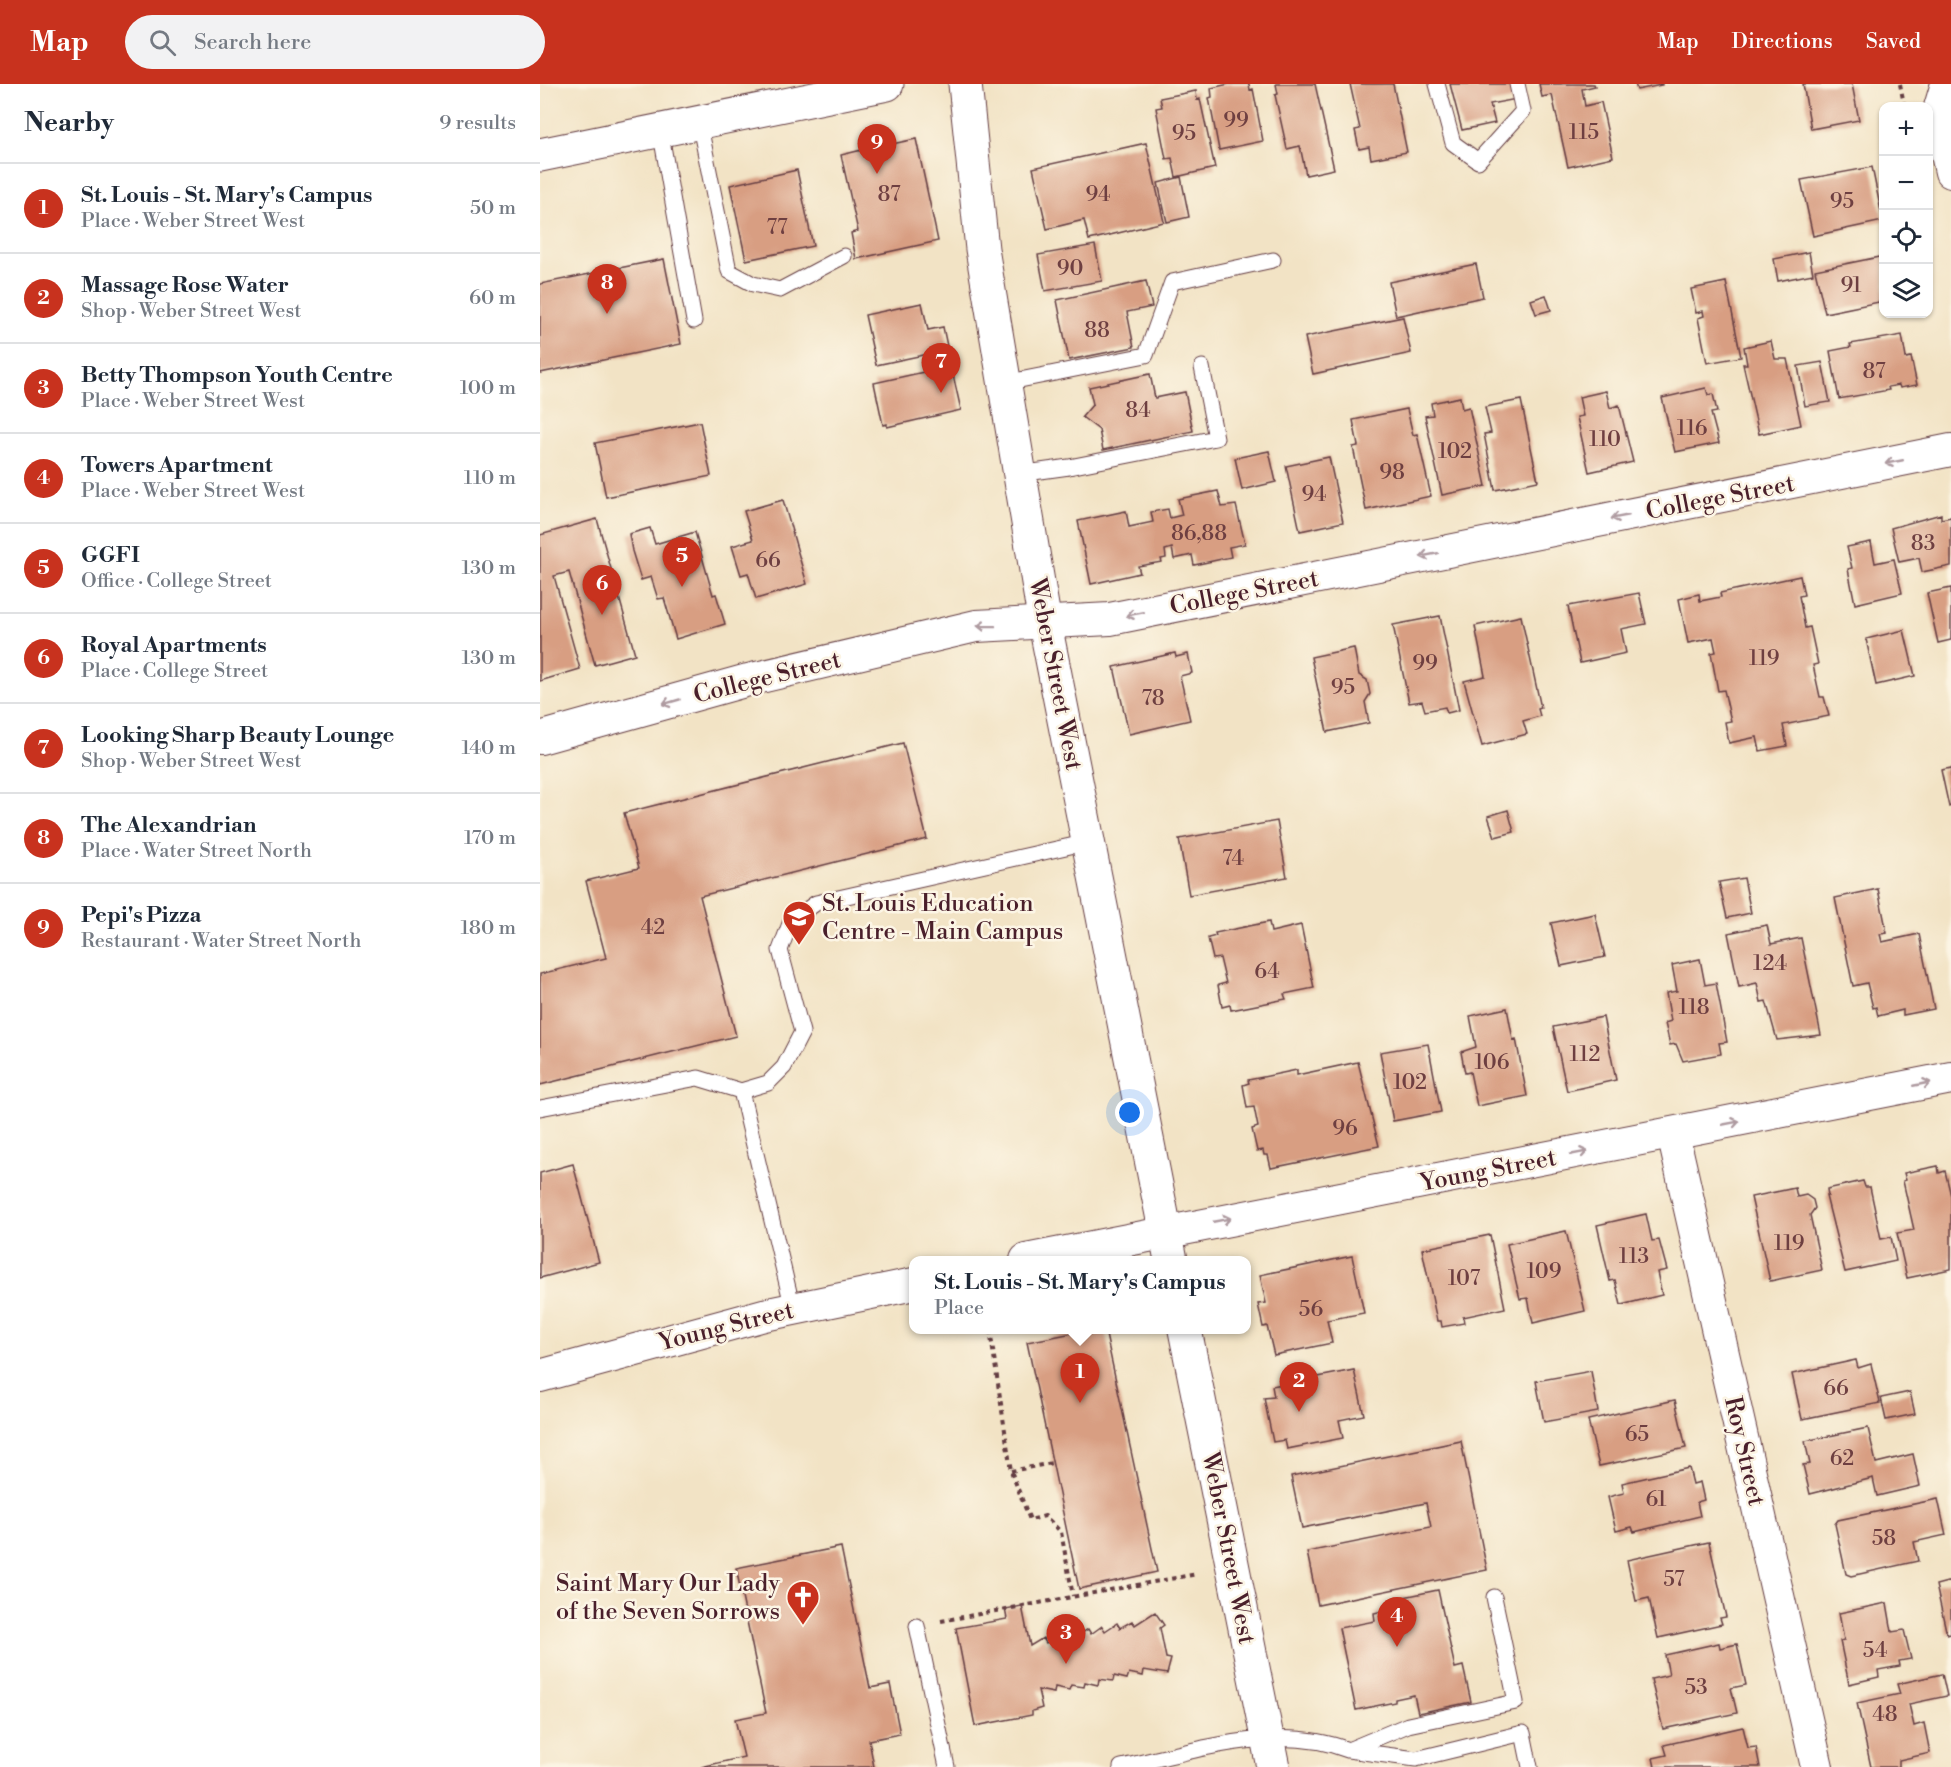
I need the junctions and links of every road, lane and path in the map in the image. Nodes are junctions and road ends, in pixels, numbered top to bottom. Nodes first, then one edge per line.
1 (887, 84) edge
2 (965, 84) edge
3 (1437, 84) edge
4 (1516, 84) edge
5 (1900, 84) edge
6 (1944, 90) edge
7 (1904, 102) edge
8 (699, 121) junction
9 (660, 129) junction
10 (540, 155) edge
11 (1951, 172) edge
12 (844, 256) dead end
13 (1273, 260) dead end
14 (694, 321) dead end
15 (1202, 367) dead end
16 (1005, 383) junction
17 (1951, 450) edge
18 (1020, 474) junction
19 (1045, 624) junction
20 (540, 738) edge
21 (1088, 842) junction
22 (1951, 1078) edge
23 (741, 1091) junction
24 (540, 1108) edge
25 (1673, 1134) junction
26 (1168, 1246) edge
27 (1067, 1256) edge
28 (909, 1285) edge
29 (793, 1309) junction
30 (991, 1334) edge
31 (1186, 1334) edge
32 (540, 1376) edge
33 (1052, 1463) dead end
34 (1011, 1471) junction
35 (1197, 1574) dead end
36 (1074, 1596) junction
37 (1494, 1597) dead end
38 (917, 1626) joint
39 (1348, 1750) junction
40 (1270, 1752) edge
41 (947, 1767) edge
42 (1121, 1767) edge
43 (1530, 1767) edge
44 (1817, 1767) edge

1 - 8 main road
2 - 16 main road, Weber Street West
3 - 4 lane
5 - 7 path
6 - 11 street
8 - 9 main road
8 - 12 lane
9 - 10 main road
9 - 14 lane
13 - 16 lane
15 - 18 lane
16 - 18 main road, Weber Street West
17 -> 19 street, College Street
18 - 19 main road, Weber Street West
19 -> 20 street, College Street
19 - 21 main road, Weber Street West
21 - 23 lane
21 - 26 main road, Weber Street West
25 -> 22 street, Young Street
23 - 24 lane
23 - 29 lane
26 -> 25 street, Young Street
25 - 44 street, Roy Street
26 - 27 street, Young Street
28 - 29 street, Young Street
29 - 32 street, Young Street
30 - 34 path
31 - 40 main road, Weber Street West
33 - 34 path
34 - 36 path
35 - 36 path
36 - 38 path
37 - 39 lane
38 - 41 lane
39 - 40 lane
39 - 43 lane
40 - 42 lane

